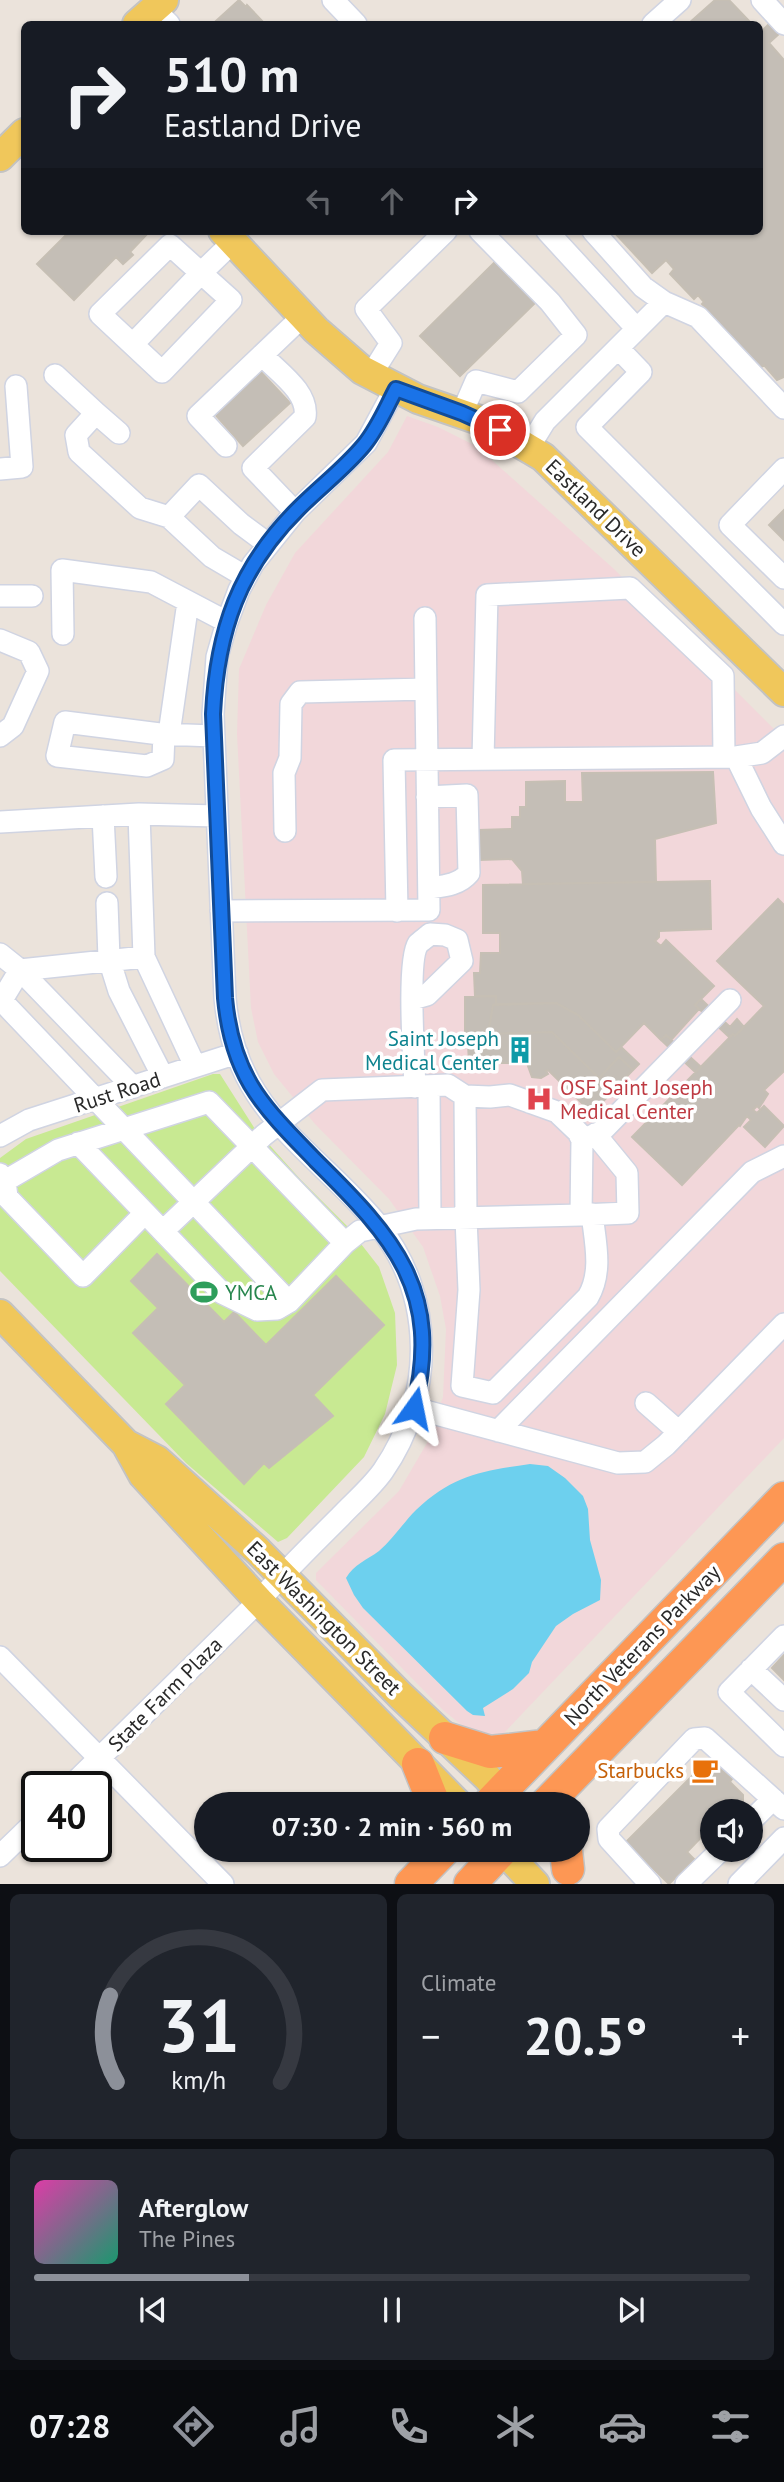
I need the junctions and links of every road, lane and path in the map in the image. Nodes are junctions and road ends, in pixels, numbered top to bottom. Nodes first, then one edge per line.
1 (333, 0) edge
2 (680, 0) edge
3 (762, 0) edge
4 (353, 21) edge
5 (656, 21) edge
6 (784, 24) edge
7 (21, 136) edge
8 (0, 157) edge
9 (442, 235) edge
10 (484, 235) edge
11 (551, 235) edge
12 (597, 235) edge
13 (228, 236) edge
14 (201, 273) junction
15 (664, 302) junction
16 (303, 316) junction
17 (637, 328) junction
18 (133, 344) junction
19 (618, 348) junction
20 (262, 355) junction
21 (55, 375) dead end
22 (371, 375) junction
23 (16, 386) dead end
24 (396, 389) junction
25 (784, 408) edge
26 (96, 412) junction
27 (462, 413) junction
28 (119, 433) dead end
29 (10, 439) edge
30 (226, 446) dead end
31 (529, 447) junction
32 (0, 469) edge
33 (784, 470) edge
34 (295, 512) junction
35 (169, 517) junction
36 (730, 525) junction
37 (268, 544) junction
38 (707, 548) junction
39 (660, 569) junction
40 (246, 577) junction
41 (784, 578) edge
42 (638, 593) junction
43 (0, 596) edge
44 (32, 596) dead end
45 (188, 601) junction
46 (425, 618) dead end
47 (226, 622) junction
48 (784, 624) edge
49 (63, 634) dead end
50 (0, 640) edge
51 (426, 689) junction
52 (784, 692) edge
53 (167, 734) junction
54 (0, 736) edge
55 (214, 736) junction
56 (784, 736) edge
57 (730, 757) junction
58 (483, 758) junction
59 (427, 759) junction
60 (427, 797) junction
61 (139, 814) junction
62 (103, 816) junction
63 (217, 816) junction
64 (0, 822) edge
65 (285, 831) dead end
66 (784, 844) edge
67 (106, 877) dead end
68 (429, 888) junction
69 (107, 903) dead end
70 (221, 911) junction
71 (397, 911) junction
72 (0, 954) edge
73 (144, 957) junction
74 (109, 959) junction
75 (20, 970) junction
76 (413, 999) dead end
77 (730, 1000) dead end
78 (1, 1002) edge
79 (237, 1053) junction
80 (195, 1066) junction
81 (163, 1077) junction
82 (133, 1087) junction
83 (422, 1087) junction
84 (465, 1096) junction
85 (95, 1099) junction
86 (280, 1124) junction
87 (123, 1128) junction
88 (0, 1136) edge
89 (589, 1137) junction
90 (78, 1143) junction
91 (252, 1146) junction
92 (784, 1156) edge
93 (3, 1177) edge
94 (194, 1202) junction
95 (145, 1213) junction
96 (586, 1214) junction
97 (430, 1218) junction
98 (466, 1218) junction
99 (379, 1226) junction
100 (163, 1231) junction
101 (345, 1243) junction
102 (289, 1301) junction
103 (0, 1314) edge
104 (784, 1324) edge
105 (549, 1337) junction
106 (569, 1358) junction
107 (646, 1403) dead end
108 (414, 1408) junction
109 (498, 1431) junction
110 (679, 1432) junction
111 (126, 1444) junction
112 (784, 1498) edge
113 (784, 1559) edge
114 (282, 1574) junction
115 (259, 1601) junction
116 (784, 1636) edge
117 (0, 1657) edge
118 (751, 1669) junction
119 (784, 1700) edge
120 (444, 1738) junction
121 (544, 1746) junction
122 (784, 1746) edge
123 (100, 1758) junction
124 (418, 1764) junction
125 (87, 1771) edge
126 (429, 1792) edge
127 (446, 1792) edge
128 (493, 1792) edge
129 (507, 1792) edge
130 (569, 1792) edge
131 (779, 1804) edge
132 (763, 1814) edge
133 (21, 1836) edge
134 (784, 1838) edge
135 (0, 1856) edge
136 (491, 1862) edge
137 (514, 1862) edge
138 (710, 1862) edge
139 (692, 1882) edge
140 (223, 1884) edge
141 (470, 1884) edge
142 (535, 1884) edge
143 (650, 1884) edge
144 (739, 1884) edge

1 - 4 street
2 - 5 street
3 - 6 street
7 - 8 main road
9 - 22 street
10 - 27 street
11 - 17 street
12 - 15 street
13 - 14 street
13 - 16 main road, Eastland Drive
14 - 18 street
14 - 18 street
14 - 18 street
15 - 17 street
15 - 25 street
16 - 20 street
16 - 22 main road, Eastland Drive
17 - 19 street
19 - 31 street
19 - 38 street
20 - 30 street
20 - 34 street
21 - 26 street
22 - 24 main road, Eastland Drive
23 - 29 street
24 - 27 main road, Eastland Drive
24 - 34 street, State Farm Plaza
26 - 28 street
26 - 35 street
27 - 31 main road, Eastland Drive
29 - 32 street
31 - 39 main road, Eastland Drive
33 - 36 street
34 - 37 street, State Farm Plaza
35 - 37 street
35 - 40 street
36 - 38 street
36 - 41 street
37 - 40 street, State Farm Plaza
38 - 48 street
39 - 42 street
39 - 52 main road, Eastland Drive
40 - 47 street, State Farm Plaza
42 - 57 street
42 - 58 street
43 - 44 street
45 - 47 street
45 - 49 street
45 - 53 street
46 - 51 street
47 - 55 street, State Farm Plaza
50 - 54 street
51 - 59 street
51 - 65 street
53 - 53 street
53 - 55 street
55 - 63 street, State Farm Plaza
56 - 57 street
57 - 58 street
57 - 66 street
58 - 59 street
59 - 60 street
59 - 71 street
60 - 68 street
60 - 68 street
61 - 62 street
61 - 63 street
61 - 73 street
62 - 64 street
62 - 67 street
63 - 70 street, State Farm Plaza
68 - 71 street
69 - 74 street
70 - 71 street
70 - 79 street, State Farm Plaza
72 - 75 street
73 - 74 street
73 - 80 street
74 - 75 street
74 - 81 street
75 - 78 street
75 - 82 street
76 - 83 street
77 - 89 street
78 - 85 street
79 - 80 street, Rust Road
79 - 86 street, State Farm Plaza
80 - 81 street, Rust Road
81 - 82 street, Rust Road
82 - 85 street, Rust Road
83 - 84 street
83 - 86 street
83 - 97 street
84 - 89 street
84 - 98 street
85 - 87 street
85 - 88 street, Rust Road
86 - 91 street
86 - 99 street, State Farm Plaza
87 - 90 street
87 - 91 street
87 - 94 street
89 - 96 street
89 - 96 street
90 - 93 street
90 - 95 street
91 - 94 street
91 - 101 street
92 - 106 street
93 - 95 street
94 - 100 street
94 - 102 street
95 - 100 street
96 - 98 street
96 - 105 street
97 - 98 street
97 - 99 street
98 - 105 street
99 - 101 street
99 - 108 street, State Farm Plaza
100 - 102 street
101 - 102 street
103 - 111 main road, East Washington Street
104 - 110 street
105 - 106 street
106 - 109 street
107 - 110 street
108 - 109 street
108 - 114 street, State Farm Plaza
109 - 110 street
111 - 114 main road, East Washington Street
111 - 115 main road, East Washington Street
112 - 121 highway, North Veterans Parkway
113 - 130 highway, North Veterans Parkway
114 - 115 street, State Farm Plaza
114 - 120 main road, East Washington Street
115 - 123 street, State Farm Plaza
115 - 124 main road, East Washington Street
116 - 118 street
117 - 123 street
118 - 119 street
118 - 122 street
120 - 121 highway
120 - 128 main road, East Washington Street
121 - 129 highway, North Veterans Parkway
123 - 125 street, State Farm Plaza
123 - 140 street
124 - 126 highway
124 - 127 main road, East Washington Street
131 - 132 street
131 - 143 street
133 - 135 street
134 - 144 street
136 - 141 highway
137 - 142 main road
138 - 139 street

